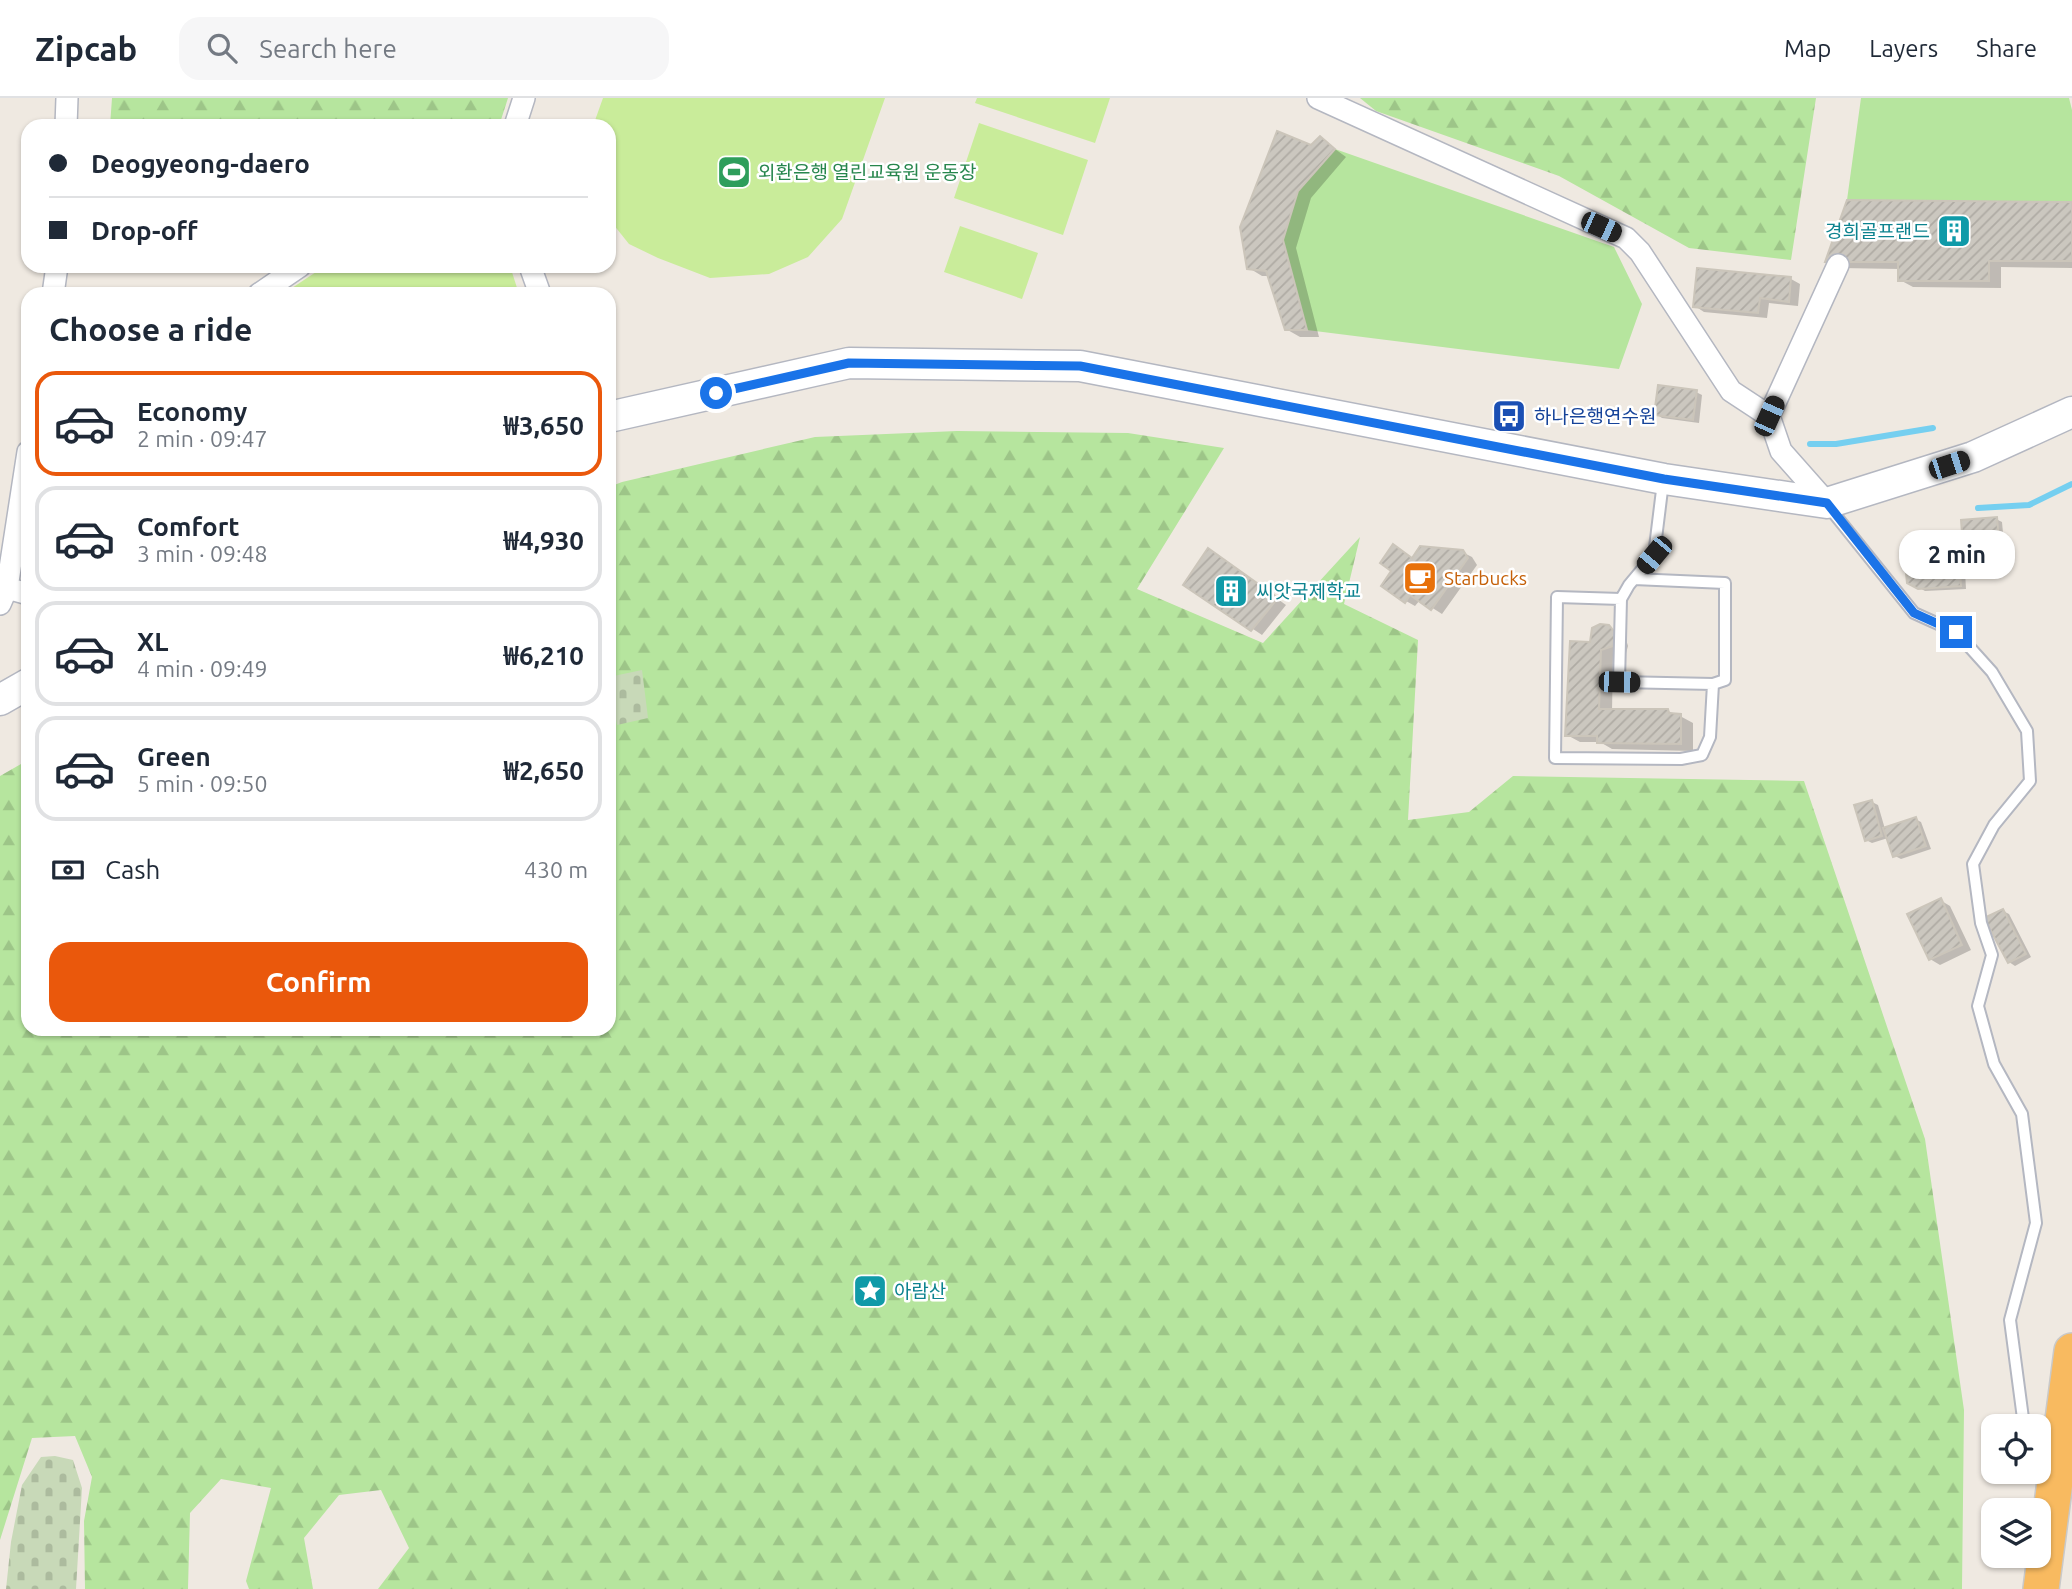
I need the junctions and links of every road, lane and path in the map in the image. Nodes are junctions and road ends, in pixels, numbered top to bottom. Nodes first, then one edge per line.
1 (67, 98) edge
2 (524, 98) edge
3 (1318, 98) edge
4 (66, 119) edge
5 (517, 119) edge
6 (1838, 264) dead end
7 (290, 273) edge
8 (269, 287) edge
9 (2072, 412) edge
10 (616, 415) edge
11 (1769, 416) junction
12 (1664, 479) junction
13 (21, 492) edge
14 (1827, 503) junction
15 (1634, 579) junction
16 (21, 595) edge
17 (3, 596) edge
18 (1621, 599) junction
19 (1713, 684) junction
20 (21, 688) edge
21 (0, 700) edge
22 (2072, 1351) edge
23 (2022, 1414) edge
24 (2041, 1589) edge

1 - 4 street
2 - 5 street
3 - 11 street
6 - 11 street
7 - 8 street
9 - 14 main road
10 - 12 main road
11 - 14 street
12 - 14 main road
12 - 15 lane
13 - 17 street
14 - 23 lane
15 - 18 lane
15 - 19 lane
16 - 17 street
18 - 19 lane
18 - 19 lane
20 - 21 main road
22 - 24 highway

